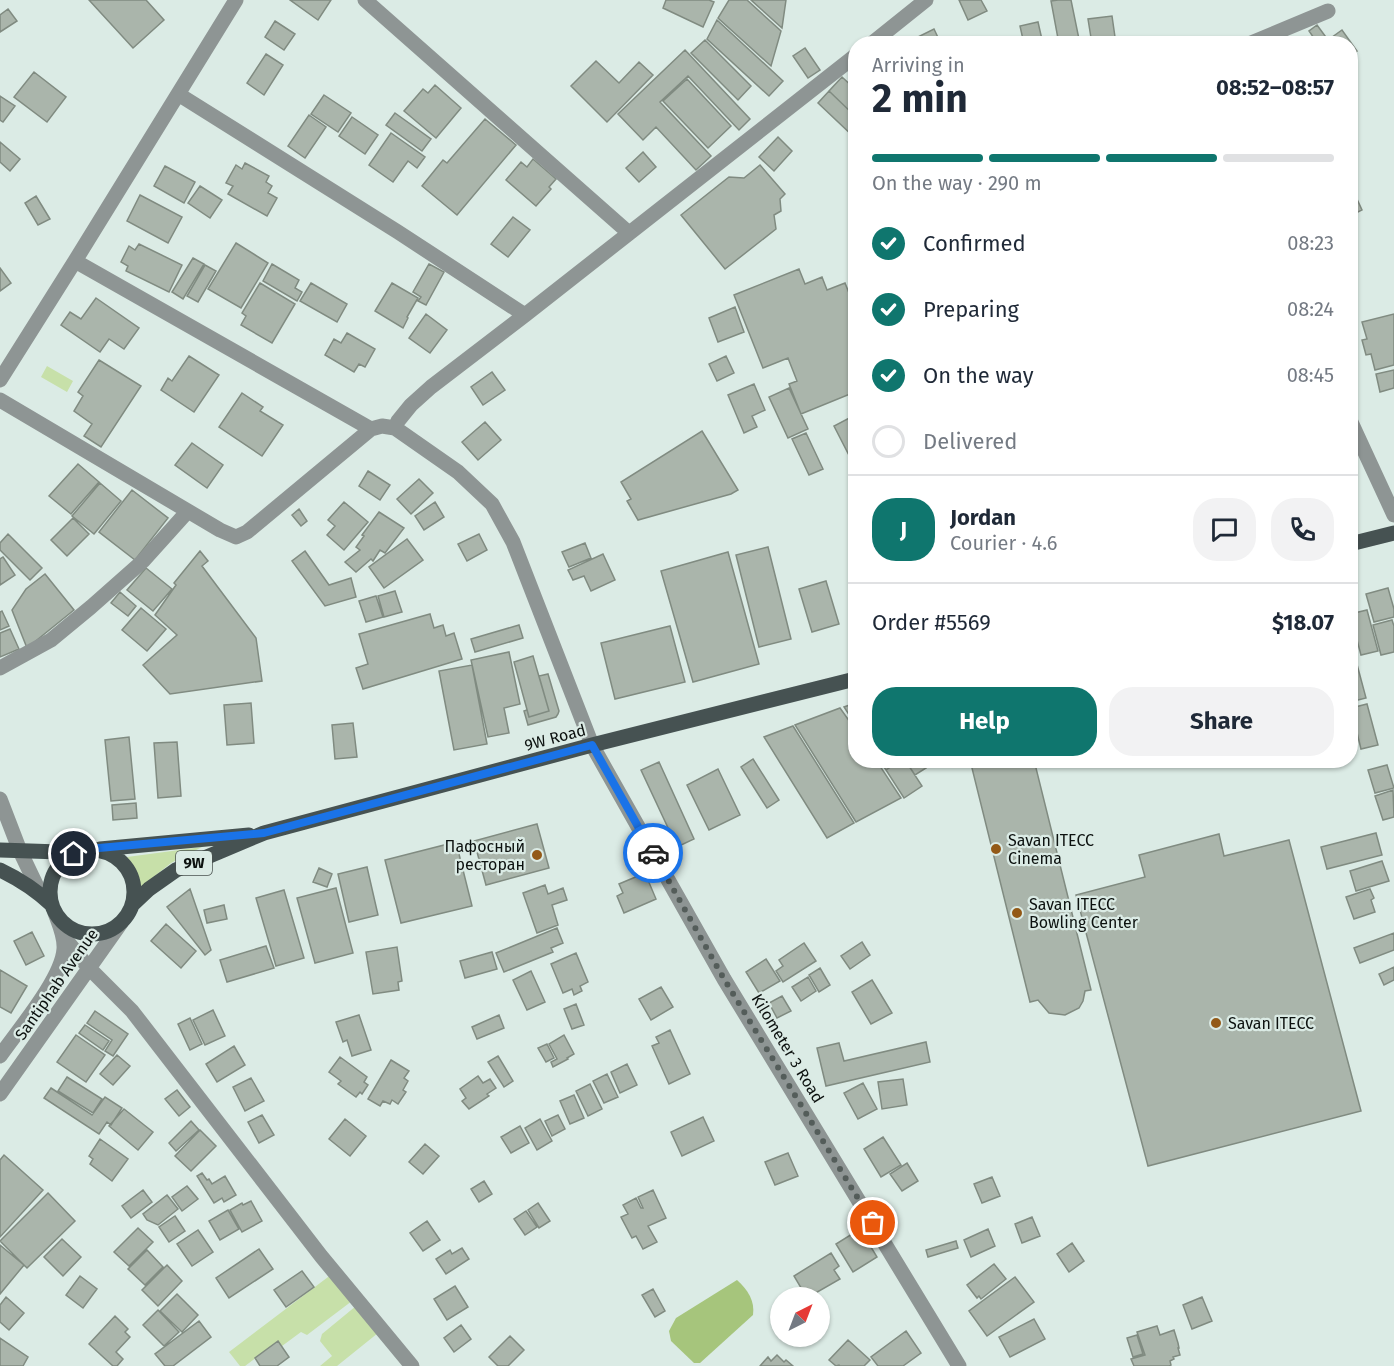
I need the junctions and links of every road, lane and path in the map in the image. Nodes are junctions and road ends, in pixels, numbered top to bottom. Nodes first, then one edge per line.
1 (236, 0) edge
2 (365, 0) edge
3 (926, 0) edge
4 (1328, 11) dead end
5 (881, 36) edge
6 (1283, 36) edge
7 (848, 61) edge
8 (178, 94) junction
9 (629, 233) junction
10 (75, 261) junction
11 (525, 315) junction
12 (0, 380) edge
13 (0, 400) edge
14 (394, 428) junction
15 (371, 429) junction
16 (1358, 437) edge
17 (188, 511) junction
18 (1394, 515) edge
19 (1394, 533) edge
20 (1358, 542) edge
21 (0, 668) edge
22 (848, 681) edge
23 (592, 745) junction
24 (0, 799) edge
25 (264, 833) junction
26 (92, 849) junction
27 (0, 850) edge
28 (20, 851) junction
29 (0, 870) edge
30 (50, 904) junction
31 (132, 905) junction
32 (121, 923) junction
33 (63, 936) junction
34 (88, 967) junction
35 (0, 1056) edge
36 (0, 1094) edge
37 (412, 1366) edge
38 (959, 1366) edge

1 - 8 street
2 - 9 street
3 - 5 street
4 - 6 street
7 - 9 street
8 - 10 street
8 - 11 street
9 - 11 street
10 - 12 street
10 - 15 street
11 - 14 street
13 - 17 street
14 - 15 street
14 - 23 street, Kilometer 3 Road
15 - 17 street
16 - 18 street
17 - 21 street
19 - 20 main road
22 - 23 main road, 9W Road / 9W
23 - 25 main road, 9W Road / 9W
23 - 38 street, Kilometer 3 Road
24 - 28 street, Santiphab Avenue
25 - 26 main road, 9W Road / 9W
25 - 31 main road, 9W Road / 9W
26 - 28 main road, 9W Road / 9W
26 - 30 main road, 9W Road / 9W
26 - 31 main road
27 - 28 main road, 9W Road / 9W
28 - 30 street, Santiphab Avenue
29 - 30 main road
30 - 32 main road
30 - 33 street, Santiphab Avenue
31 - 32 main road, 9W Road / 9W
32 - 34 street, Santiphab Avenue
33 - 34 street
33 - 35 street, Santiphab Avenue
34 - 36 street, Santiphab Avenue
34 - 37 street

